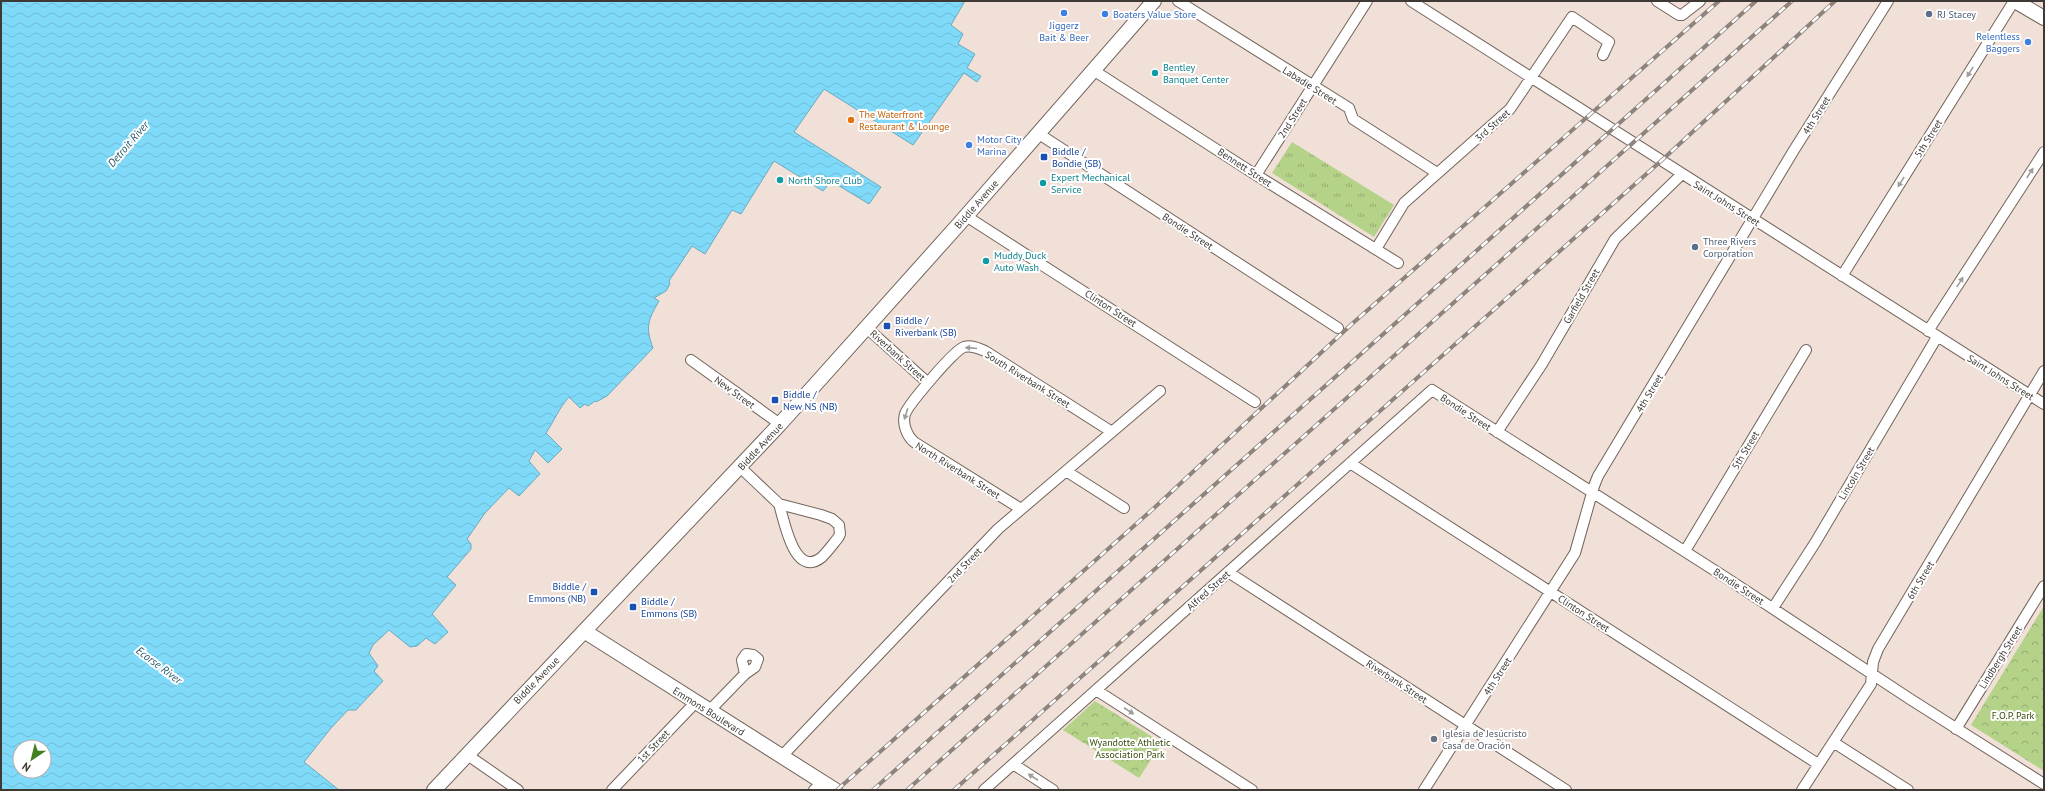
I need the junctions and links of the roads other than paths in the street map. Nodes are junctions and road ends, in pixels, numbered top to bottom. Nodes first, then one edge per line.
1 (1154, 1) edge
2 (1178, 1) edge
3 (1367, 1) edge
4 (1411, 1) edge
5 (1657, 1) edge
6 (1700, 1) edge
7 (1888, 1) edge
8 (2015, 1) edge
9 (2042, 14) edge
10 (1603, 54) dead end
11 (1093, 70) junction
12 (1531, 78) junction
13 (1313, 86) junction
14 (1038, 134) junction
15 (2044, 152) edge
16 (1437, 173) junction
17 (1682, 174) junction
18 (1256, 175) junction
19 (966, 216) junction
20 (1752, 219) junction
21 (1376, 249) junction
22 (1398, 263) dead end
23 (1842, 276) junction
24 (867, 328) junction
25 (1338, 328) dead end
26 (1933, 334) junction
27 (1806, 350) dead end
28 (691, 360) dead end
29 (2044, 371) edge
30 (928, 383) junction
31 (1432, 390) joint
32 (1160, 391) dead end
33 (2030, 396) junction
34 (1255, 402) dead end
35 (2044, 404) edge
36 (780, 424) junction
37 (1112, 432) junction
38 (1498, 432) junction
39 (1350, 463) junction
40 (740, 467) junction
41 (1066, 470) junction
42 (1592, 493) junction
43 (779, 504) junction
44 (1124, 508) dead end
45 (1021, 510) junction
46 (1685, 551) junction
47 (1228, 572) junction
48 (2044, 586) edge
49 (1551, 592) junction
50 (1773, 608) junction
51 (584, 631) junction
52 (745, 674) dead end
53 (1872, 674) junction
54 (1096, 690) junction
55 (695, 703) junction
56 (709, 711) junction
57 (1466, 725) junction
58 (1956, 729) junction
59 (1833, 742) junction
60 (466, 754) junction
61 (782, 756) junction
62 (1013, 764) junction
63 (1818, 764) junction
64 (2044, 784) edge
65 (818, 786) edge
66 (434, 790) edge
67 (518, 790) edge
68 (612, 790) edge
69 (835, 790) edge
70 (984, 790) edge
71 (1053, 790) edge
72 (1252, 790) edge
73 (1424, 790) edge
74 (1566, 790) edge
75 (1802, 790) edge
76 (1908, 790) edge

1 - 11 main road, Biddle Avenue
2 - 13 street, Labadie Street
3 - 13 street, 2nd Street
4 - 12 street, Saint Johns Street
5 - 6 street
7 - 20 street, 4th Street
8 - 9 main road
8 -> 23 street, 5th Street
10 - 12 street, 3rd Street
11 - 14 main road, Biddle Avenue
11 - 18 street, Bennett Street
12 - 16 street, 3rd Street
12 - 17 street, Saint Johns Street
13 - 16 street, Labadie Street
13 - 18 street, 2nd Street
14 - 19 main road, Biddle Avenue
14 - 25 street, Bondie Street
26 -> 15 street, Lincoln Street
16 - 21 street, 3rd Street
17 - 20 street, Saint Johns Street
17 - 38 street, Garfield Street
18 - 21 street, Bennett Street
19 - 24 main road, Biddle Avenue
19 - 34 street, Clinton Street
20 - 23 street, Saint Johns Street
20 - 42 street, 4th Street
21 - 22 street, Bennett Street
23 - 26 street, Saint Johns Street
24 - 30 street, Riverbank Street
24 - 36 main road, Biddle Avenue
26 - 33 street, Saint Johns Street
26 - 50 street, Lincoln Street
27 - 46 street, 5th Street
28 - 36 street, New Street
29 - 33 street, 6th Street
37 -> 30 street, South Riverbank Street
30 -> 45 street, North Riverbank Street
31 - 38 street, Bondie Street
31 - 39 street, Alfred Street
32 - 37 street, 2nd Street
33 - 35 street, Saint Johns Street
33 - 53 street, 6th Street
36 - 40 main road, Biddle Avenue
37 - 41 street, 2nd Street
38 - 42 street, Bondie Street
39 - 47 street, Alfred Street
39 - 49 street, Clinton Street
40 - 43 street
40 - 51 main road, Biddle Avenue
41 - 44 street
41 - 45 street, 2nd Street
42 - 46 street, Bondie Street
42 - 49 street, 4th Street
43 - 43 street
45 - 61 street, 2nd Street
46 - 50 street, Bondie Street
47 - 54 street, Alfred Street
47 - 57 street, Riverbank Street
48 - 58 street, Lindbergh Street
49 - 57 street, 4th Street
49 - 63 street, Clinton Street
50 - 53 street, Bondie Street
51 - 55 main road, Emmons Boulevard
51 - 60 main road, Biddle Avenue
52 - 56 street
53 - 58 street, Bondie Street
53 - 59 street, 6th Street
54 - 62 street, Alfred Street
54 -> 72 street
55 - 56 main road, Emmons Boulevard
55 - 68 street, 1st Street
56 - 61 main road, Emmons Boulevard
57 - 73 street, 4th Street
57 - 74 street, Riverbank Street
58 - 64 street, Bondie Street
59 - 63 street, 6th Street
59 - 76 street
60 - 66 main road, Biddle Avenue
60 - 67 street
61 - 65 main road, Emmons Boulevard
62 - 70 street, Alfred Street
71 -> 62 street
63 - 75 street, 6th Street
65 - 69 main road, Emmons Boulevard

